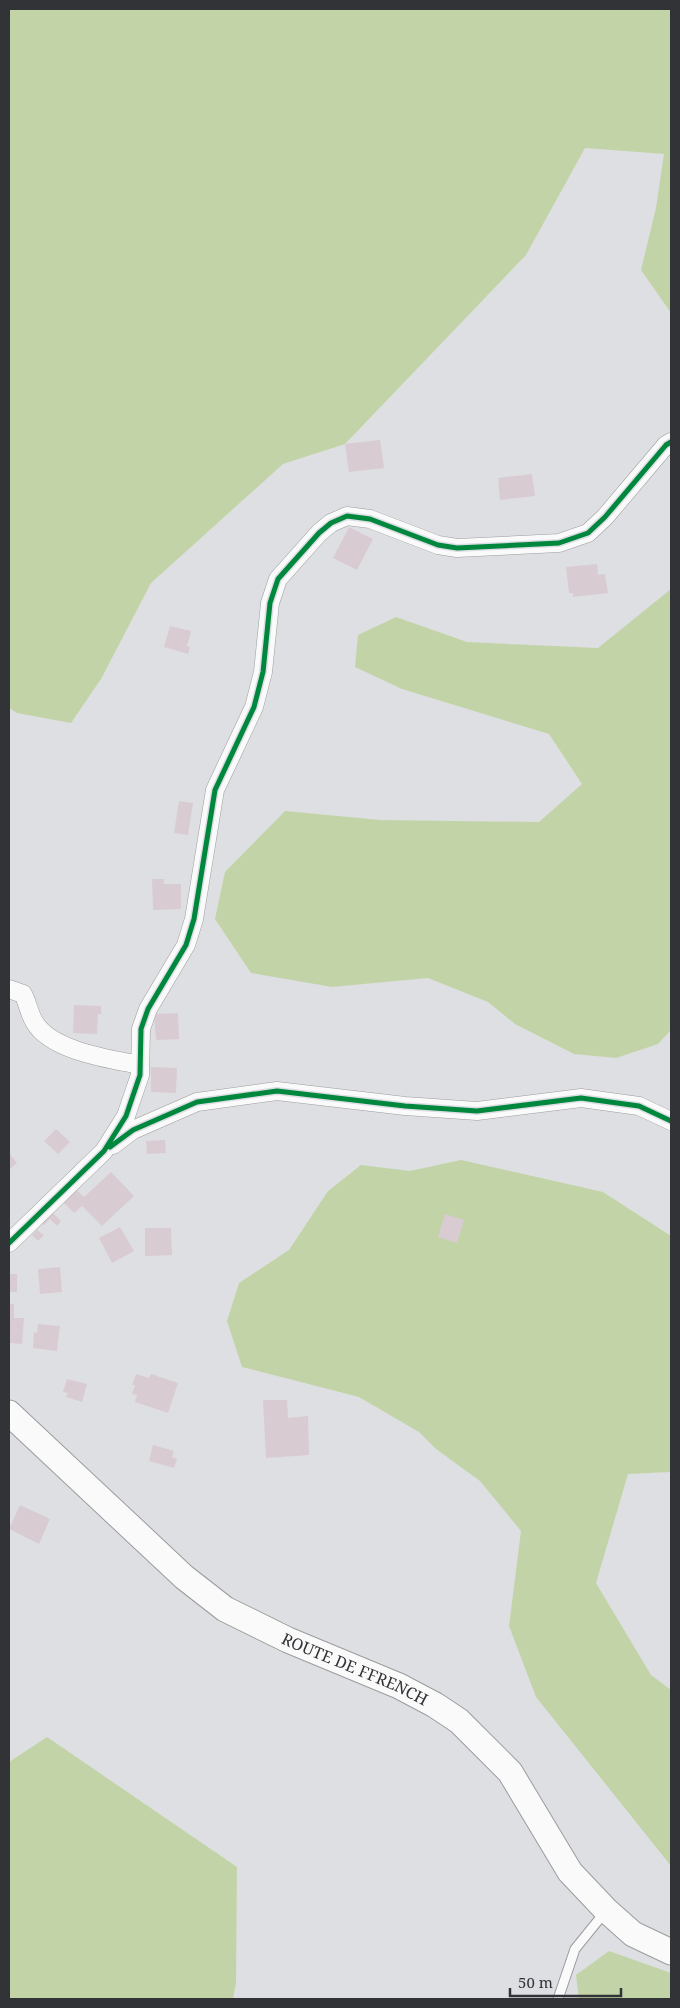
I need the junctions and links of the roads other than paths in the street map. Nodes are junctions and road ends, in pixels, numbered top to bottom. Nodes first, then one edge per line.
1 (671, 442) edge
2 (9, 989) edge
3 (140, 1065) junction
4 (671, 1121) edge
5 (104, 1151) junction
6 (9, 1243) edge
7 (9, 1413) edge
8 (606, 1910) junction
9 (671, 1952) edge
10 (558, 1999) edge

1 - 3 street
2 - 3 street
3 - 5 street
4 - 5 street
5 - 6 street
7 - 8 main road, ROUTE DE FFRENCH
8 - 9 main road, ROUTE DE FFRENCH
8 - 10 lane

